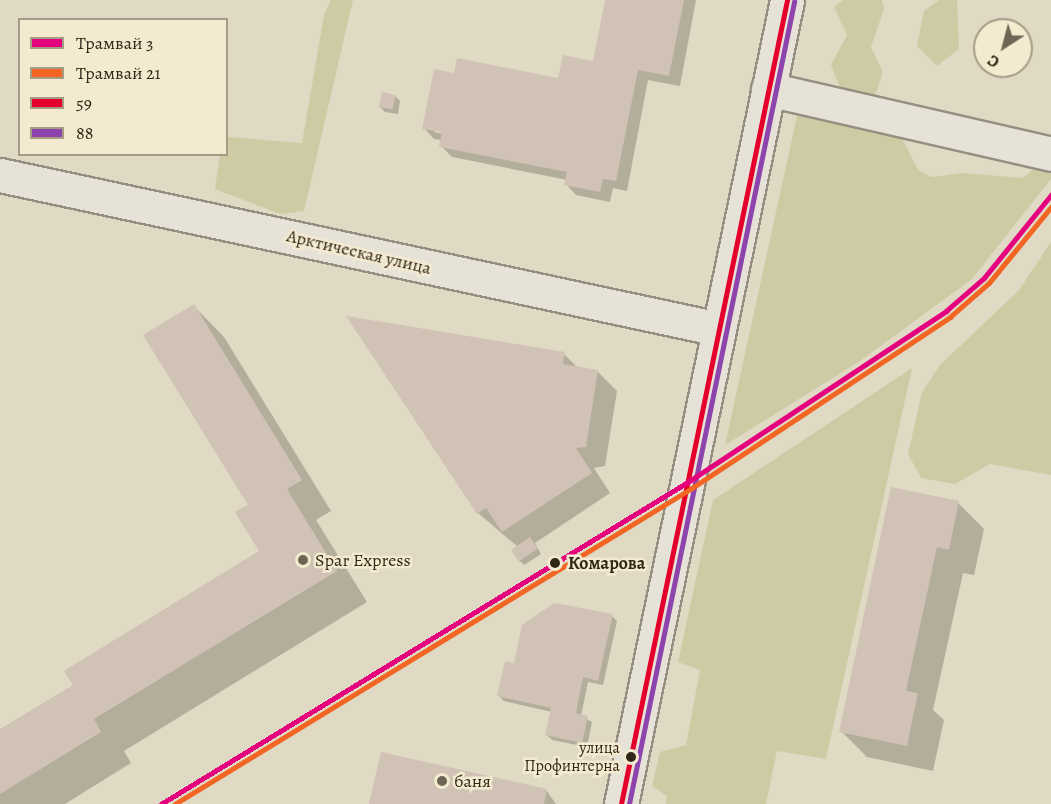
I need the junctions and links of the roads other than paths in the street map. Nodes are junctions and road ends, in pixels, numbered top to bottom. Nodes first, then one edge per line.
1 (787, 0) edge
2 (768, 89) junction
3 (1051, 154) edge
4 (0, 175) edge
5 (718, 329) junction
6 (621, 804) edge

1 - 2 street
2 - 3 street
2 - 5 street
4 - 5 street, Арктическая улица
5 - 6 street

